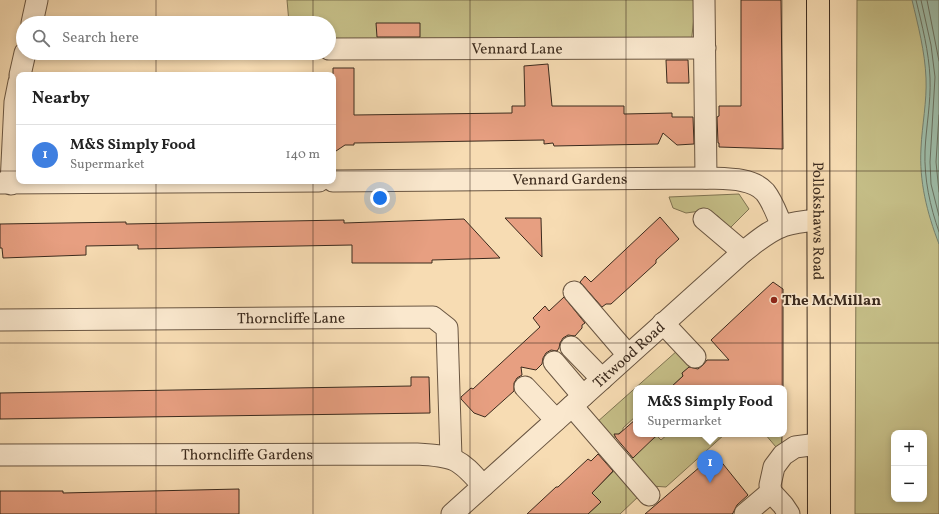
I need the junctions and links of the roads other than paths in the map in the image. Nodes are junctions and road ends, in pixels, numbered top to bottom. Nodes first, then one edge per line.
1 (36, 0) edge
2 (704, 0) edge
3 (818, 0) edge
4 (33, 16) edge
5 (705, 48) junction
6 (336, 49) edge
7 (23, 60) edge
8 (21, 72) edge
9 (16, 97) edge
10 (706, 178) junction
11 (336, 181) edge
12 (6, 184) edge
13 (16, 184) edge
14 (704, 219) dead end
15 (818, 220) junction
16 (782, 226) junction
17 (743, 252) junction
18 (574, 292) dead end
19 (0, 320) edge
20 (663, 323) junction
21 (571, 347) dead end
22 (628, 355) junction
23 (695, 357) dead end
24 (554, 362) dead end
25 (602, 379) junction
26 (525, 387) dead end
27 (577, 401) junction
28 (556, 420) junction
29 (818, 444) junction
30 (0, 455) edge
31 (451, 458) junction
32 (484, 486) junction
33 (771, 492) junction
34 (649, 494) dead end
35 (747, 513) edge
36 (452, 514) edge
37 (789, 514) edge
38 (818, 514) edge

1 - 4 street
2 - 5 street
3 - 15 main road, Pollokshaws Road
5 - 6 street, Vennard Lane
5 - 10 street
7 - 8 street
9 - 12 street
10 - 11 street, Vennard Gardens
10 - 16 street, Vennard Gardens
12 - 13 street
14 - 17 street
15 - 16 street, Titwood Road
15 - 29 main road, Pollokshaws Road
16 - 17 street, Titwood Road
17 - 20 street, Titwood Road
18 - 22 street
19 - 31 street, Thorncliffe Lane
20 - 22 street, Titwood Road
20 - 23 street
21 - 25 street
22 - 25 street, Titwood Road
24 - 27 street
25 - 27 street, Titwood Road
26 - 28 street
27 - 28 street, Titwood Road
27 - 34 street
28 - 32 street, Titwood Road
29 - 33 street
29 - 38 main road, Pollokshaws Road
30 - 31 street, Thorncliffe Gardens
31 - 32 street, Thorncliffe Gardens
32 - 36 street, Titwood Road
33 - 35 street
33 - 37 street

